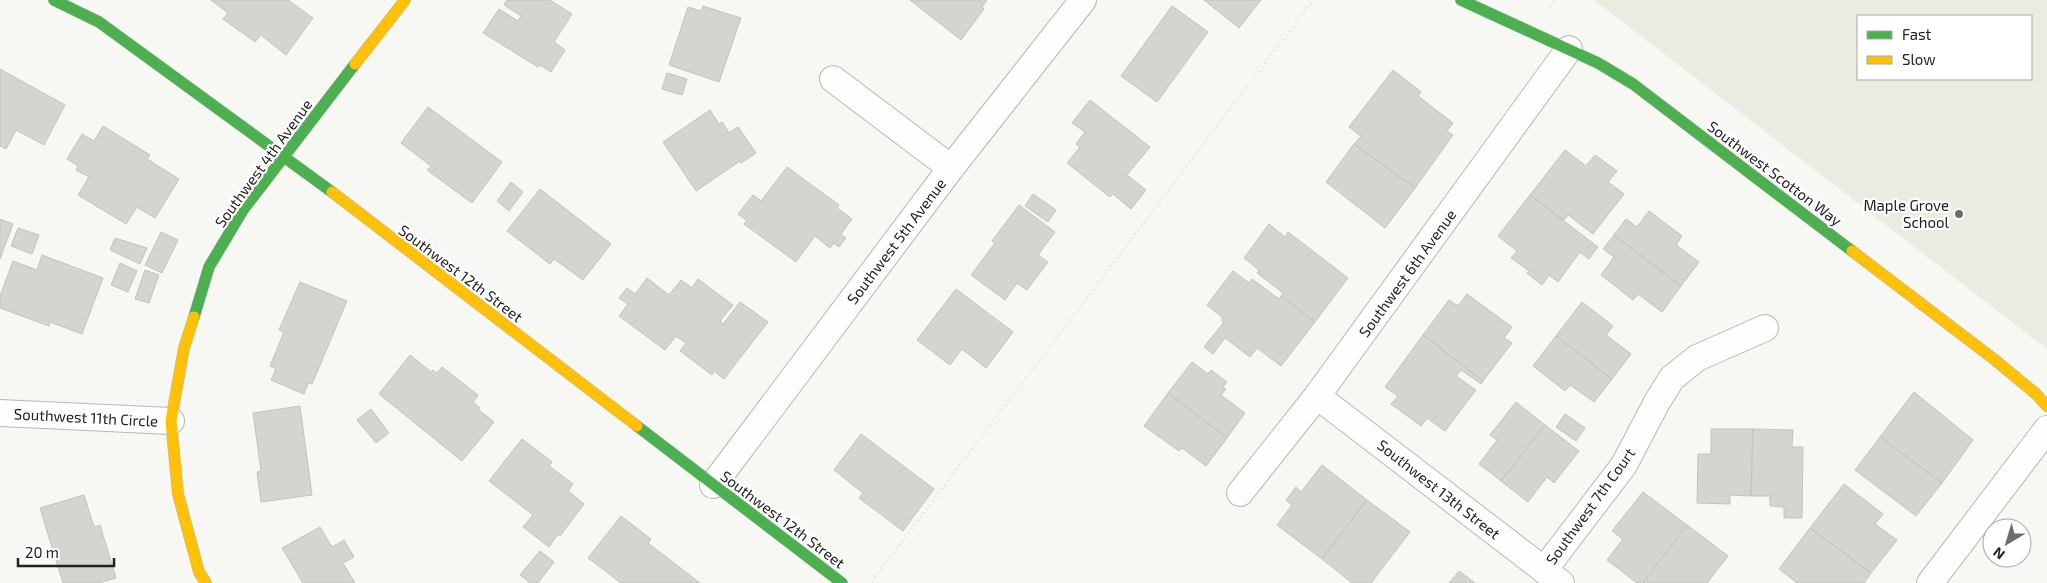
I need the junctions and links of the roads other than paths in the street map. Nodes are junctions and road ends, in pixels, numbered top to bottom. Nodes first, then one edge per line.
1 (54, 0) edge
2 (404, 0) edge
3 (1083, 0) edge
4 (1461, 0) edge
5 (1569, 49) junction
6 (833, 79) dead end
7 (284, 156) junction
8 (951, 168) junction
9 (1765, 328) dead end
10 (1317, 396) junction
11 (2047, 406) edge
12 (0, 413) edge
13 (171, 421) junction
14 (2047, 429) edge
15 (713, 485) junction
16 (1240, 493) dead end
17 (1553, 577) edge
18 (206, 583) edge
19 (842, 583) edge
20 (1930, 583) edge

1 - 7 street, Southwest 12th Street
2 - 7 street, Southwest 4th Avenue
3 - 8 street, Southwest 5th Avenue
4 - 5 street, Southwest Scotton Way
5 - 10 street, Southwest 6th Avenue
5 - 11 street, Southwest Scotton Way
6 - 8 street
7 - 13 street, Southwest 4th Avenue
7 - 15 street, Southwest 12th Street
8 - 15 street, Southwest 5th Avenue
9 - 17 street, Southwest 7th Court
10 - 16 street, Southwest 6th Avenue
10 - 17 street, Southwest 13th Street
12 - 13 street, Southwest 11th Circle
13 - 18 street, Southwest 4th Avenue
14 - 20 street
15 - 19 street, Southwest 12th Street

